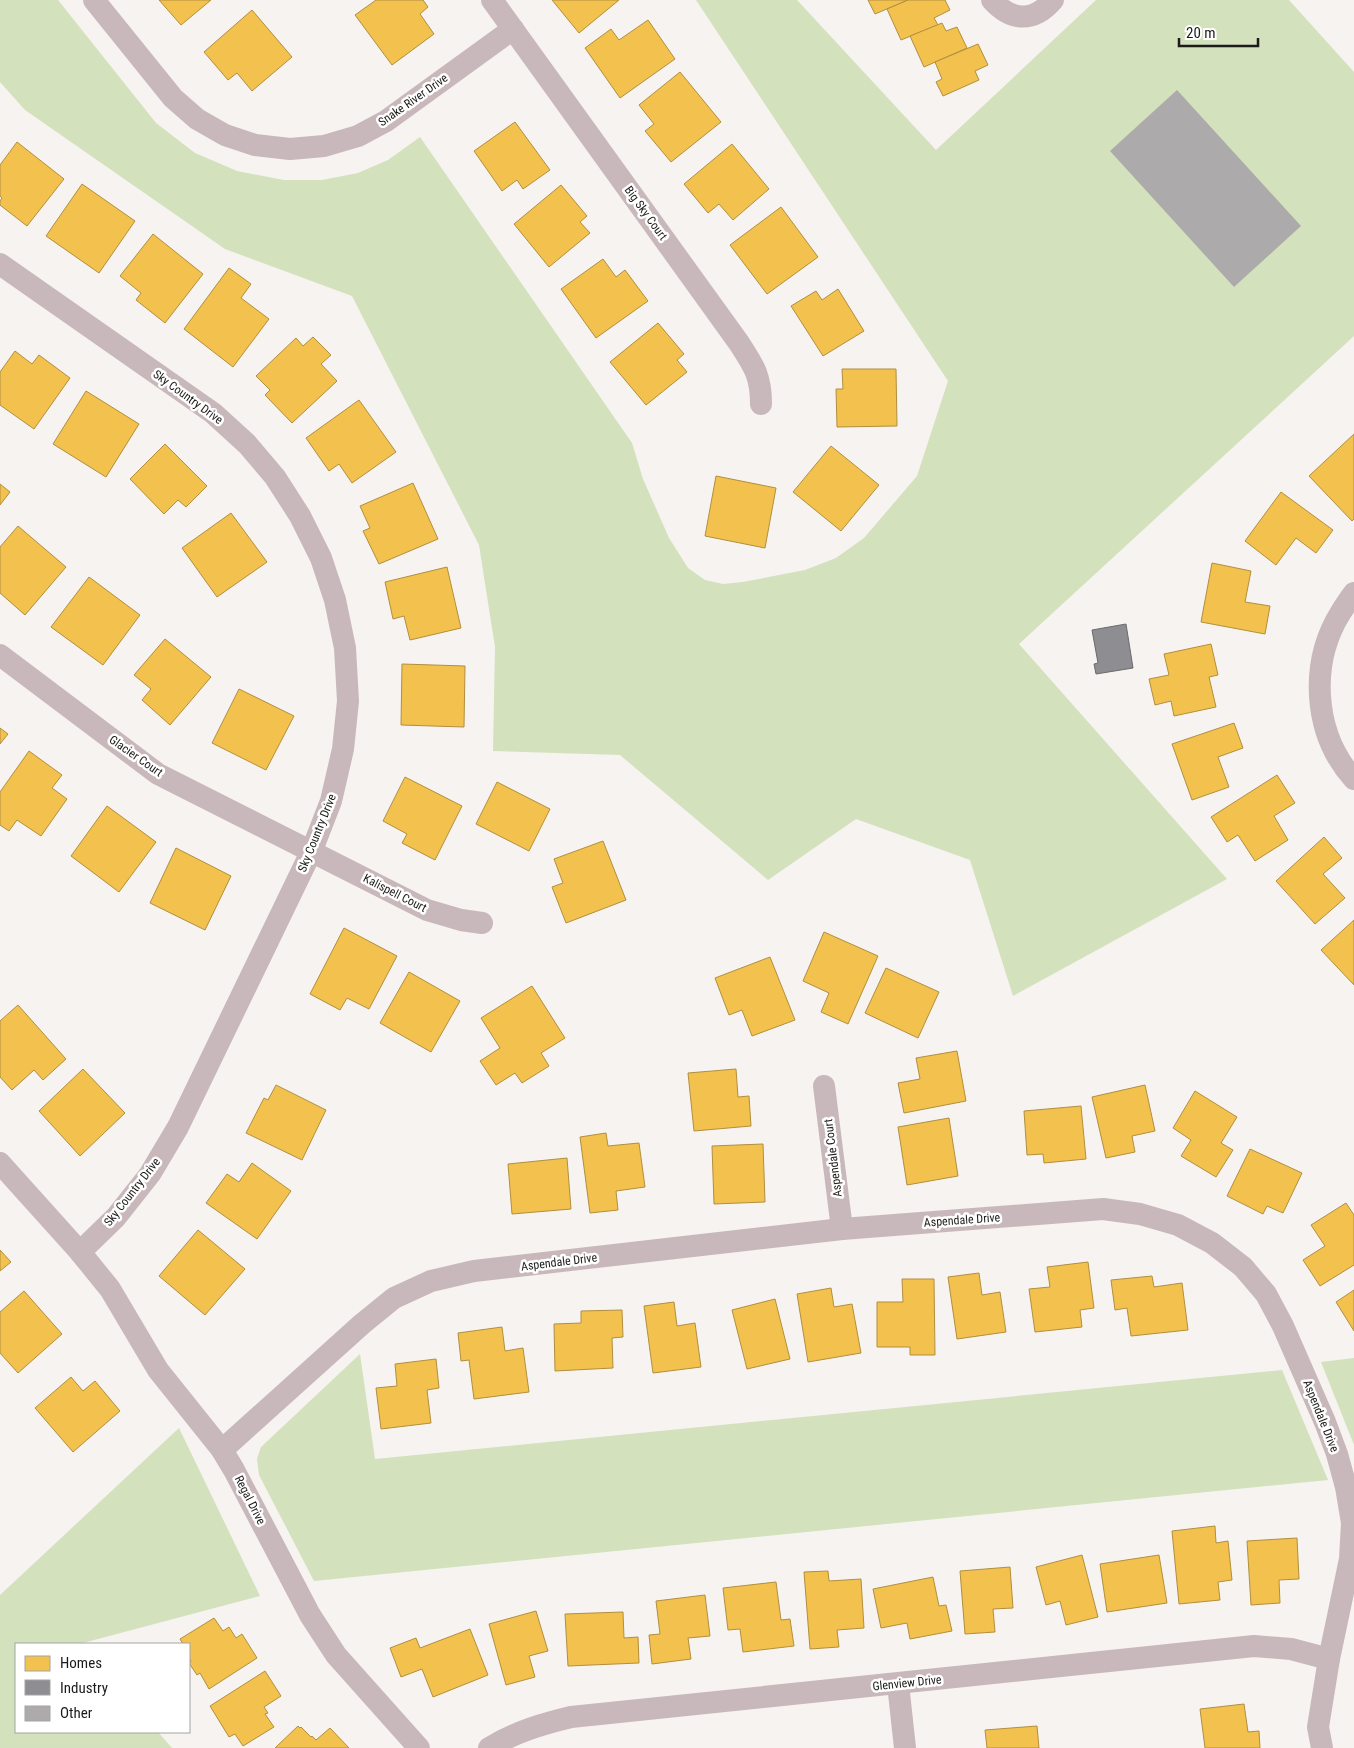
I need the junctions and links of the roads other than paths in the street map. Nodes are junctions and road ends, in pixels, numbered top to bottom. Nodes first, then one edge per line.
1 (94, 0) edge
2 (492, 0) edge
3 (992, 0) edge
4 (1053, 0) edge
5 (513, 29) junction
6 (0, 264) edge
7 (761, 404) dead end
8 (1354, 593) edge
9 (0, 655) edge
10 (1354, 779) edge
11 (312, 850) junction
12 (482, 923) dead end
13 (824, 1086) dead end
14 (0, 1163) edge
15 (842, 1229) junction
16 (80, 1252) junction
17 (222, 1450) junction
18 (1329, 1660) junction
19 (898, 1684) junction
20 (419, 1748) edge
21 (489, 1748) edge
22 (905, 1748) edge
23 (1322, 1748) edge

1 - 5 street, Snake River Drive
2 - 5 street, Big Sky Court
3 - 4 street
5 - 7 street, Big Sky Court
6 - 11 street, Sky Country Drive
8 - 10 street
9 - 11 street, Glacier Court
11 - 12 street, Kalispell Court
11 - 16 street, Sky Country Drive
13 - 15 street, Aspendale Court
14 - 16 street, Regal Drive
15 - 17 street, Aspendale Drive
15 - 18 street, Aspendale Drive
16 - 17 street, Regal Drive
17 - 20 street, Regal Drive
18 - 19 street, Glenview Drive
18 - 23 street, Aspendale Drive
19 - 21 street, Glenview Drive
19 - 22 street

